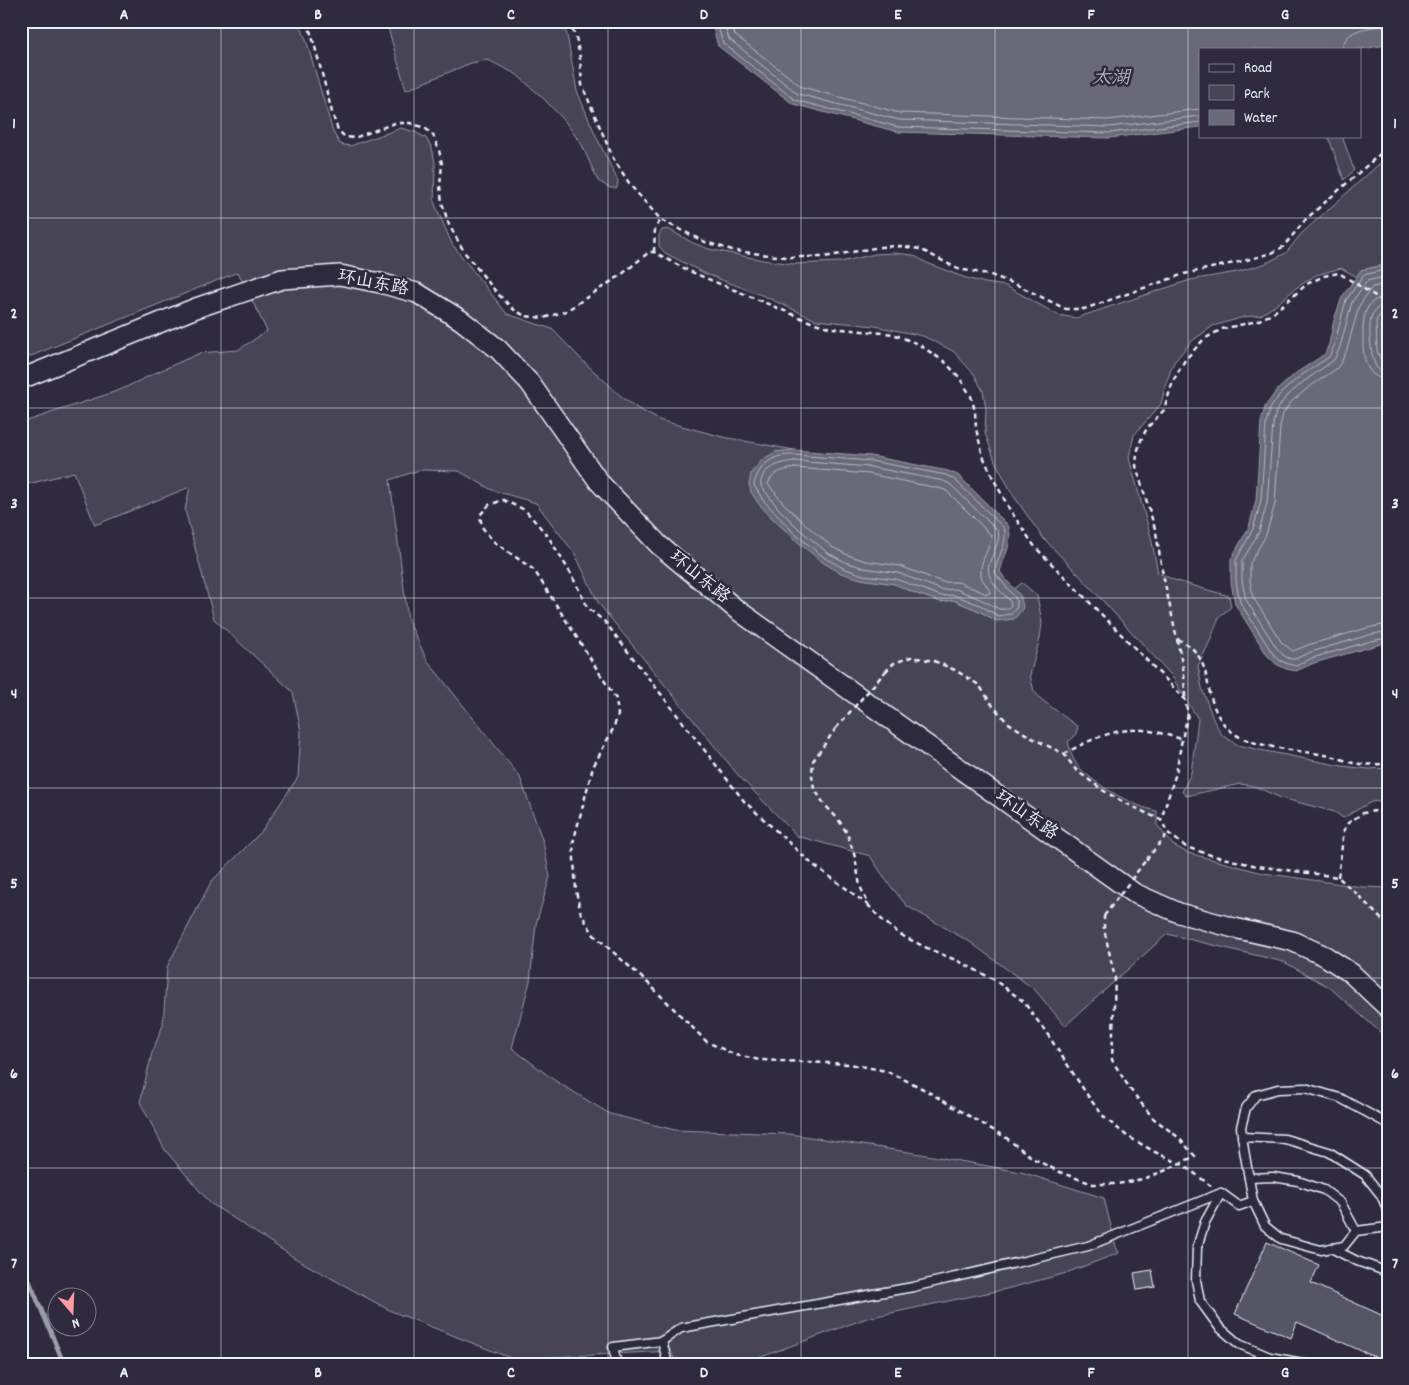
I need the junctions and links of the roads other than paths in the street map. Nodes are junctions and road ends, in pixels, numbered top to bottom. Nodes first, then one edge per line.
1 (21, 379) edge
2 (1388, 1008) edge
3 (1388, 1124) edge
4 (1242, 1137) junction
5 (1249, 1178) junction
6 (1221, 1193) junction
7 (1253, 1201) junction
8 (1388, 1211) edge
9 (1388, 1227) edge
10 (1356, 1231) junction
11 (1330, 1248) junction
12 (1388, 1272) edge
13 (662, 1341) junction
14 (617, 1364) edge
15 (668, 1364) edge
16 (1308, 1364) edge

1 - 2 street, 环山东路
3 - 4 lane
4 - 5 lane
4 - 8 lane
5 - 7 lane
5 - 10 lane
6 - 7 lane
6 - 13 lane
6 - 16 lane
7 - 11 lane
9 - 10 lane
10 - 11 lane
11 - 12 lane
13 - 14 lane
13 - 15 lane

